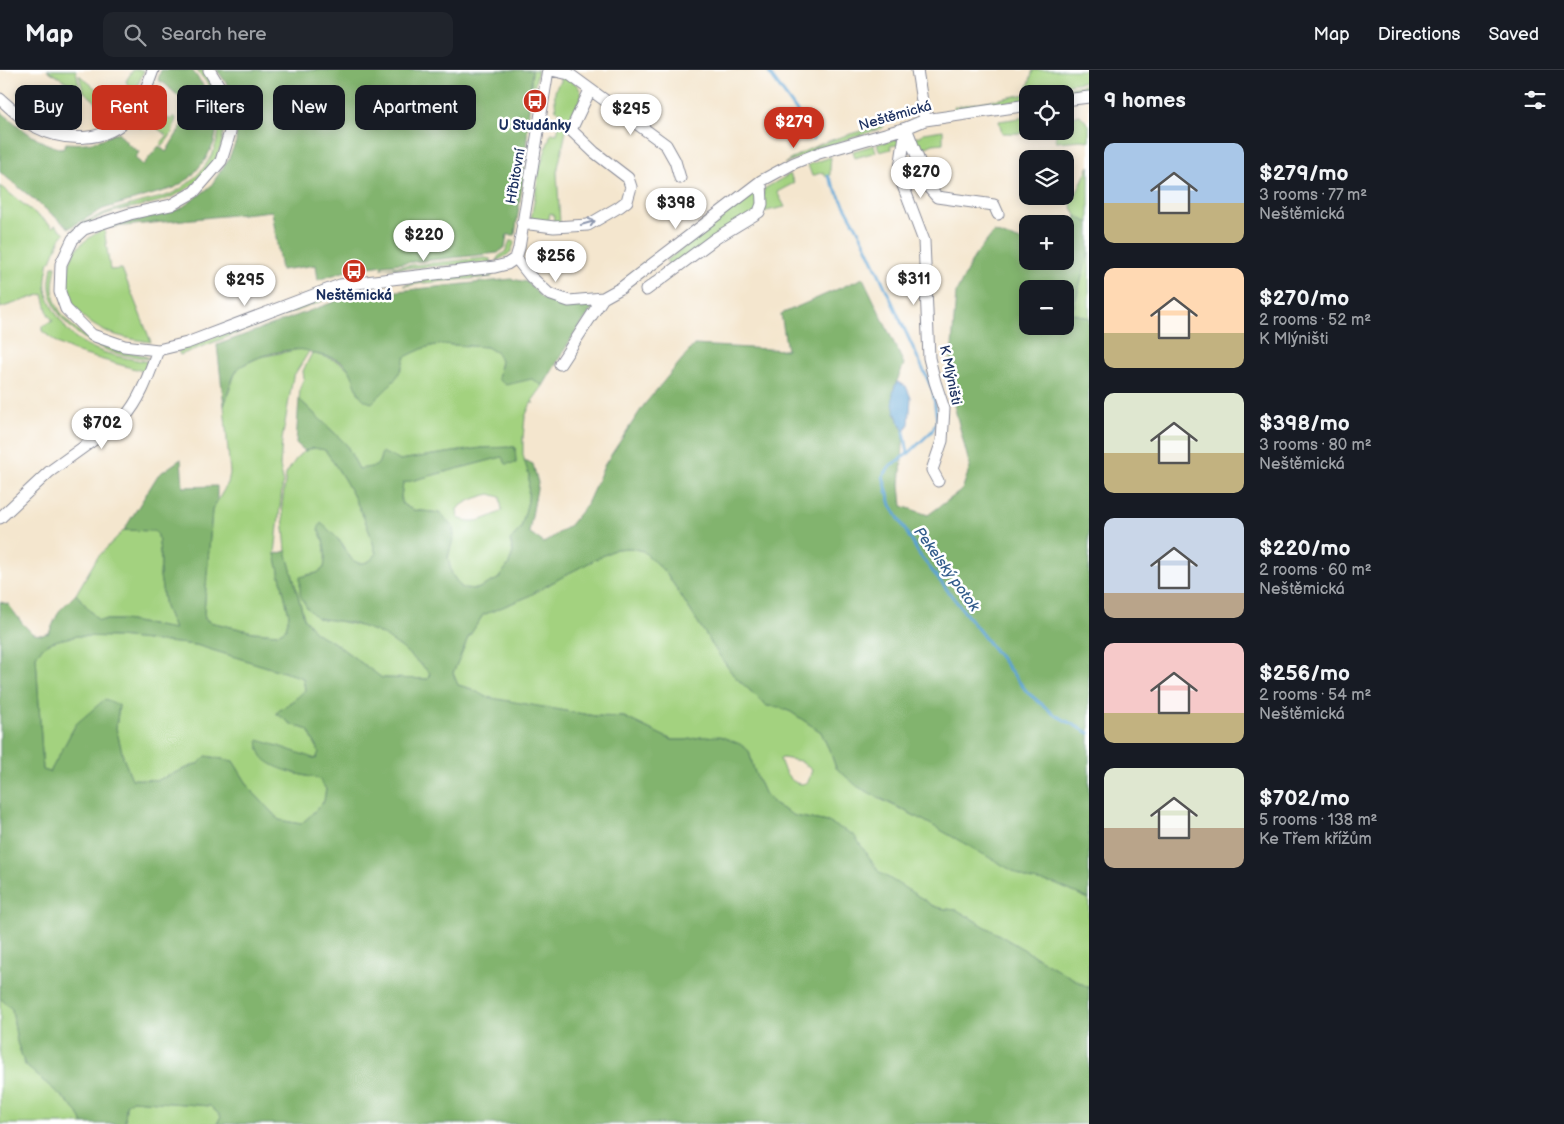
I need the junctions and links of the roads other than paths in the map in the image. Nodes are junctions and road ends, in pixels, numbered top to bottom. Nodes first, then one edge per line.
1 (153, 70) edge
2 (209, 70) edge
3 (549, 70) edge
4 (917, 70) edge
5 (590, 90) junction
6 (1089, 96) edge
7 (1074, 98) edge
8 (0, 99) edge
9 (1019, 106) edge
10 (925, 120) junction
11 (906, 128) junction
12 (680, 178) dead end
13 (761, 181) junction
14 (998, 214) dead end
15 (522, 223) junction
16 (516, 258) junction
17 (646, 290) dead end
18 (603, 298) junction
19 (158, 350) junction
20 (560, 364) dead end
21 (938, 482) dead end
22 (0, 518) edge

1 - 8 street
2 - 19 street
3 - 5 street, Hřbitovní
3 - 15 street, Hřbitovní
4 - 10 street
5 - 12 street, Hřbitovní
15 -> 5 street
6 - 7 street
9 - 10 street, Neštěmická
10 - 11 street, Neštěmická
11 - 13 street, Neštěmická
11 - 14 street
11 - 21 street, K Mlýništi
13 - 17 street
13 - 18 street, Neštěmická
15 - 16 street, Hřbitovní
16 - 18 street, Neštěmická
16 - 19 street
18 - 20 street
19 - 22 street

